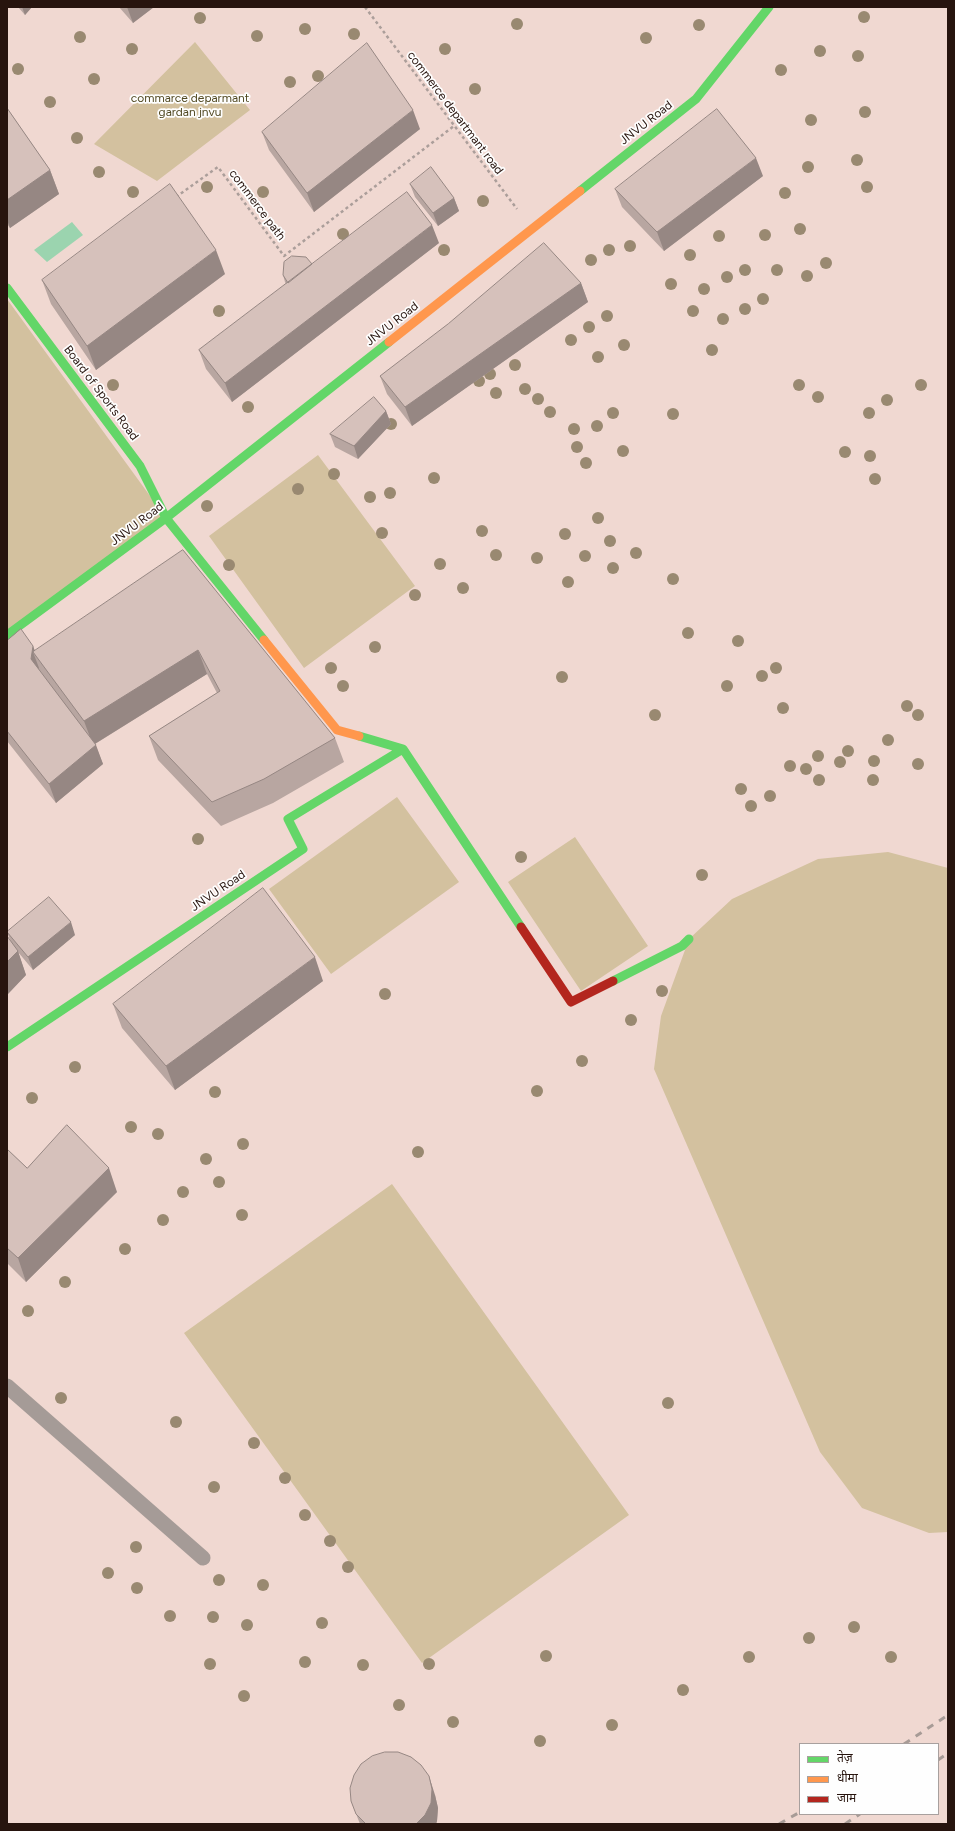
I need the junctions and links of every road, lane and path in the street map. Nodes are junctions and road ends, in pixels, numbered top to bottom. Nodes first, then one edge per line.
1 (365, 7) edge
2 (769, 7) edge
3 (454, 126) junction
4 (172, 200) edge
5 (532, 229) junction
6 (7, 288) edge
7 (166, 518) junction
8 (7, 635) edge
9 (404, 749) junction
10 (689, 939) dead end
11 (7, 1047) edge
12 (7, 1386) edge
13 (202, 1558) dead end

1 - 3 path, commerce departmant road
2 - 5 street, JNVU Road
3 - 4 path, commerce path
3 - 5 path, commerce departmant road
5 - 7 street, JNVU Road
6 - 7 street, Board of Sports Road
7 - 8 street, JNVU Road
7 - 9 street, Board of Sports Road
9 - 10 street
9 - 11 street, JNVU Road
12 - 13 lane

